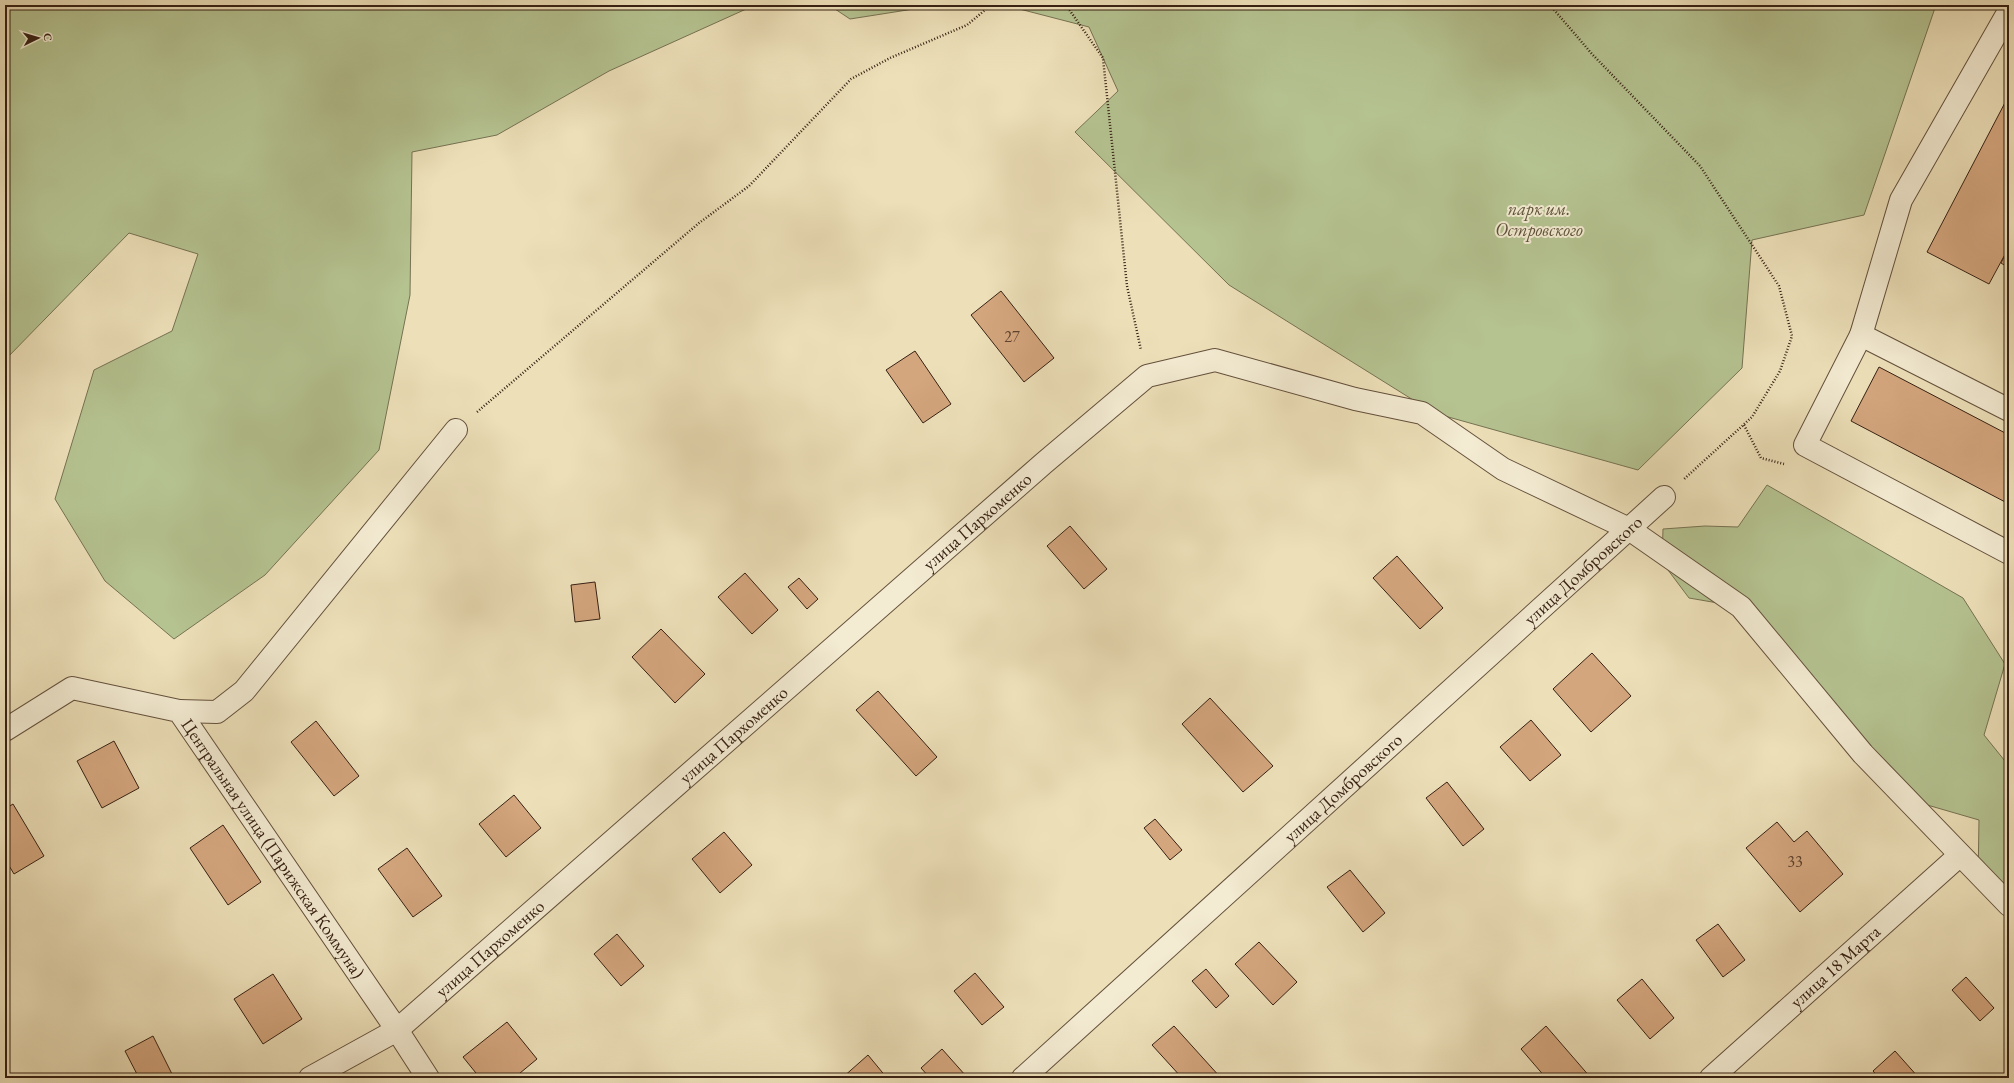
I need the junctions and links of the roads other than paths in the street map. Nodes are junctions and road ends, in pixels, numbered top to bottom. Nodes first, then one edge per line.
1 (2009, 12) edge
2 (1861, 336) junction
3 (2009, 410) edge
4 (456, 430) road end
5 (1664, 498) road end
6 (1630, 529) junction
7 (2009, 553) edge
8 (179, 711) junction
9 (5, 730) edge
10 (1960, 855) junction
11 (2009, 905) edge
12 (397, 1030) junction
13 (310, 1078) edge
14 (428, 1078) edge
15 (1023, 1078) edge
16 (1712, 1078) edge

1 - 2 street
2 - 3 street
2 - 7 street
4 - 8 street
5 - 6 street, улица Домбровского
6 - 10 street
6 - 12 street, улица Пархоменко
6 - 15 street, улица Домбровского
8 - 9 street, Центральная улица (Парижская Коммуна)
8 - 12 street, Центральная улица (Парижская Коммуна)
10 - 11 street
10 - 16 street, улица 18 Марта
12 - 13 street, улица Пархоменко
12 - 14 street, Центральная улица (Парижская Коммуна)

